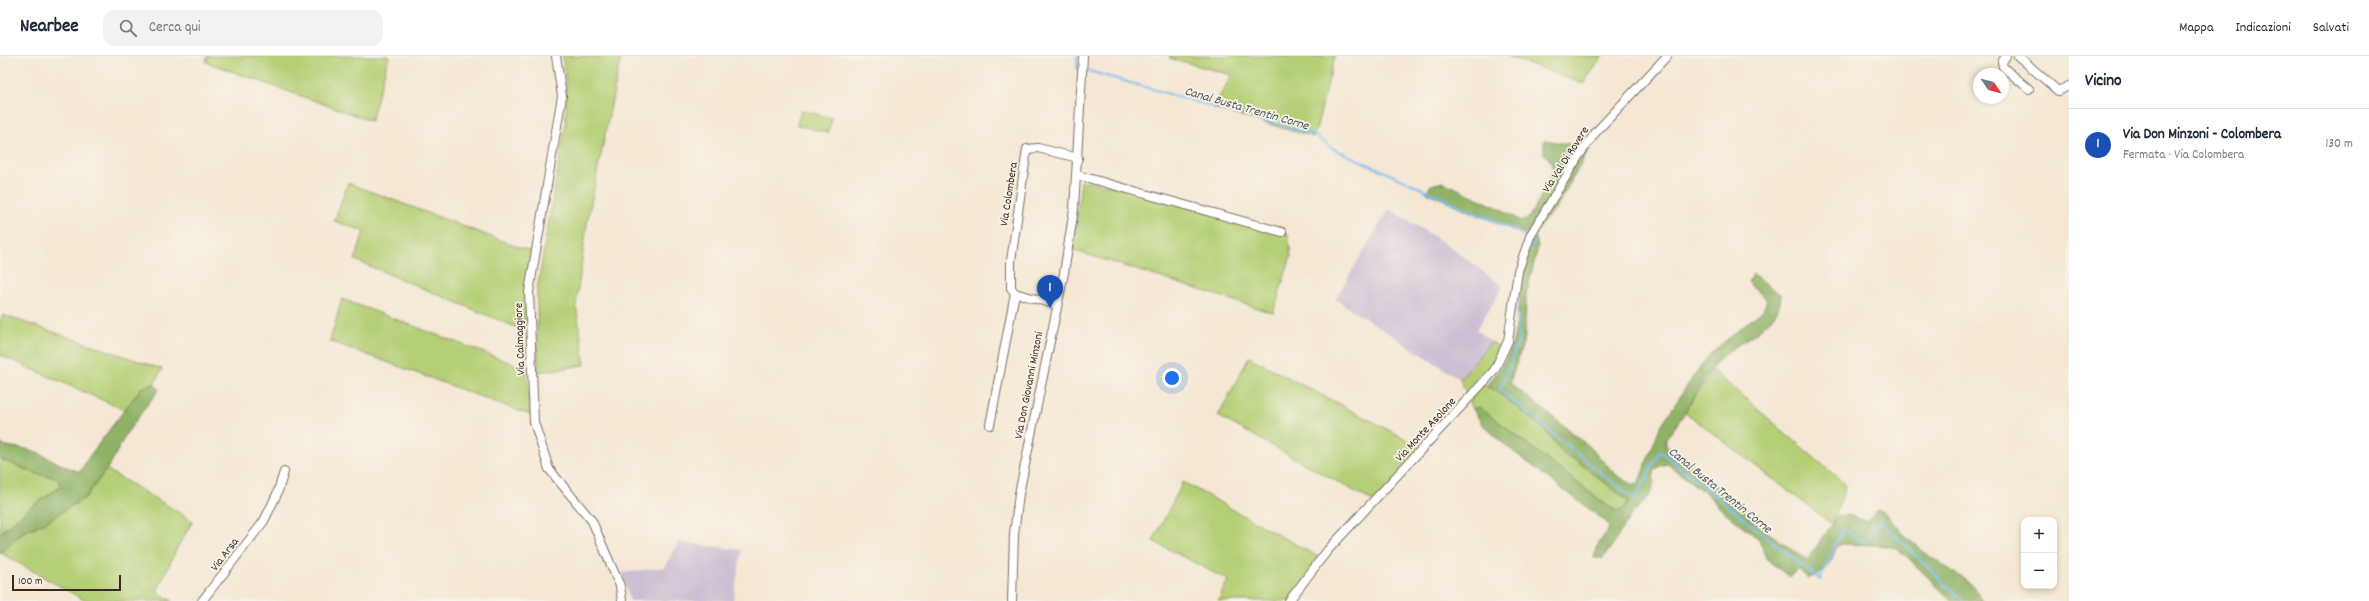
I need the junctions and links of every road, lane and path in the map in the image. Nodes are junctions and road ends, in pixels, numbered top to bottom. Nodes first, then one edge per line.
1 (556, 56) edge
2 (1084, 56) edge
3 (1667, 56) edge
4 (2006, 56) edge
5 (2018, 56) edge
6 (2069, 86) edge
7 (2029, 89) dead end
8 (1078, 158) junction
9 (1077, 175) junction
10 (1282, 232) dead end
11 (1525, 246) joint
12 (1015, 293) junction
13 (1057, 305) junction
14 (990, 425) dead end
15 (284, 472) dead end
16 (202, 601) edge
17 (622, 601) edge
18 (1012, 601) edge
19 (1289, 601) edge

1 - 17 street, Via Calmaggiore
2 - 8 street, Via Don Giovanni Minzoni
3 - 11 street, Via Val Di Rovere
4 - 7 street
5 - 6 street
8 - 9 street, Via Don Giovanni Minzoni
8 - 12 street, Via Colombera
9 - 10 street
9 - 13 street, Via Don Giovanni Minzoni
11 - 19 street, Via Monte Asolone
12 - 13 street
12 - 14 street, Via Colombera
13 - 18 street, Via Don Giovanni Minzoni
15 - 16 street, Via Arsa

